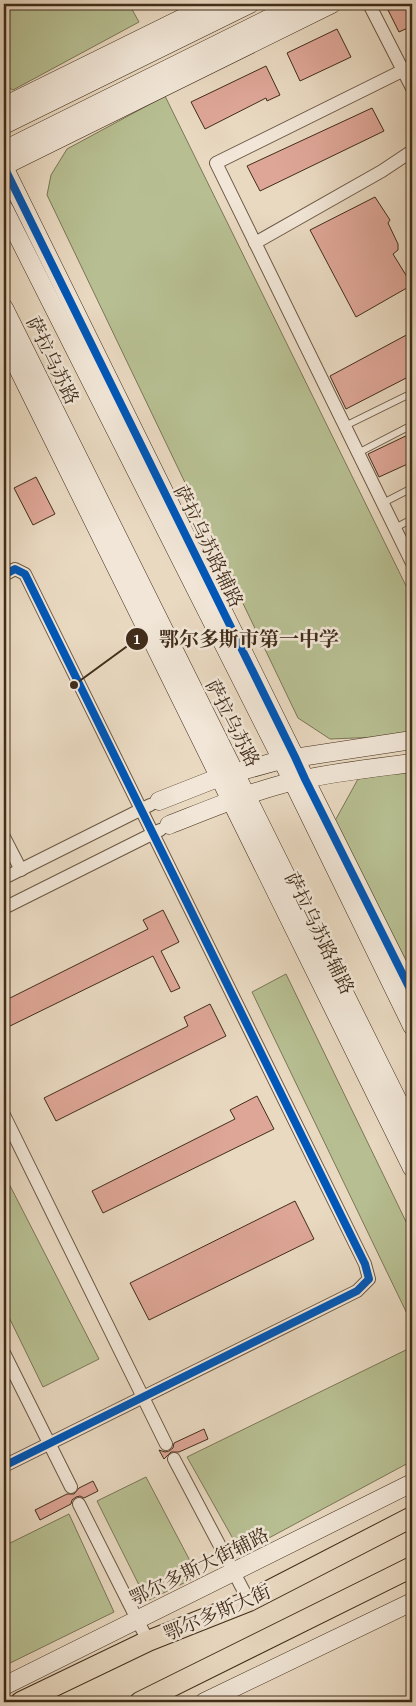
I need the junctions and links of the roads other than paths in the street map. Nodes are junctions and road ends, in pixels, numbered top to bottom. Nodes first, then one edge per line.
1 (211, 4) edge
2 (250, 4) edge
3 (298, 4) edge
4 (332, 4) edge
5 (369, 4) edge
6 (408, 69) edge
7 (412, 88) edge
8 (4, 106) edge
9 (4, 125) edge
10 (4, 150) edge
11 (412, 151) edge
12 (4, 167) edge
13 (4, 209) edge
14 (255, 243) junction
15 (4, 308) edge
16 (4, 340) edge
17 (412, 393) edge
18 (412, 425) edge
19 (345, 426) junction
20 (358, 453) junction
21 (412, 488) edge
22 (383, 503) junction
23 (412, 519) edge
24 (395, 528) junction
25 (412, 563) edge
26 (4, 575) edge
27 (412, 740) edge
28 (288, 758) junction
29 (412, 763) edge
30 (228, 775) junction
31 (299, 780) junction
32 (239, 798) junction
33 (159, 801) joint
34 (142, 809) junction
35 (169, 825) joint
36 (153, 833) junction
37 (4, 837) edge
38 (21, 870) junction
39 (4, 878) edge
40 (4, 908) edge
41 (412, 993) edge
42 (412, 1026) edge
43 (4, 1115) edge
44 (412, 1129) edge
45 (412, 1168) edge
46 (4, 1353) edge
47 (143, 1397) junction
48 (49, 1444) junction
49 (166, 1444) dead end
50 (174, 1459) dead end
51 (4, 1466) edge
52 (412, 1483) edge
53 (71, 1488) dead end
54 (79, 1504) dead end
55 (412, 1517) edge
56 (412, 1567) edge
57 (234, 1573) junction
58 (249, 1601) junction
59 (412, 1602) edge
60 (138, 1619) junction
61 (148, 1641) junction
62 (4, 1686) edge
63 (21, 1702) edge
64 (140, 1702) edge
65 (204, 1702) edge

1 - 8 street
2 - 9 street
3 - 10 street
4 - 12 street
5 - 6 street
6 - 7 street
6 - 14 street
11 - 14 street
12 - 28 street, 萨拉乌苏路辅路
13 - 28 street, 萨拉乌苏路
14 - 19 street
15 - 30 street, 萨拉乌苏路
16 - 30 street
17 - 19 lane
18 - 20 lane
19 - 20 street
20 - 22 street
21 - 22 lane
22 - 24 street
23 - 24 lane
24 - 25 street
26 - 34 street
27 - 28 street
28 - 30 street
28 - 31 street, 萨拉乌苏路
29 - 31 street
30 - 32 street, 萨拉乌苏路
30 - 33 street
31 - 32 street
31 - 41 street
31 - 42 street, 萨拉乌苏路
32 - 35 street
32 - 44 street, 萨拉乌苏路
32 - 45 street, 萨拉乌苏路辅路
33 - 34 street
34 - 36 street
34 - 38 street
35 - 36 street
36 - 40 street
36 - 47 street
37 - 38 street
38 - 39 street
43 - 47 street
46 - 48 street
47 - 48 street
47 - 49 street
48 - 51 street
48 - 53 street
50 - 57 street
52 - 57 street, 鄂尔多斯大街辅路
54 - 60 street
55 - 58 main road, 鄂尔多斯大街
56 - 64 main road
57 - 58 street
57 - 60 street, 鄂尔多斯大街辅路
58 - 61 main road, 鄂尔多斯大街
59 - 65 street
60 - 61 street
60 - 62 street, 鄂尔多斯大街辅路
61 - 63 main road, 鄂尔多斯大街

